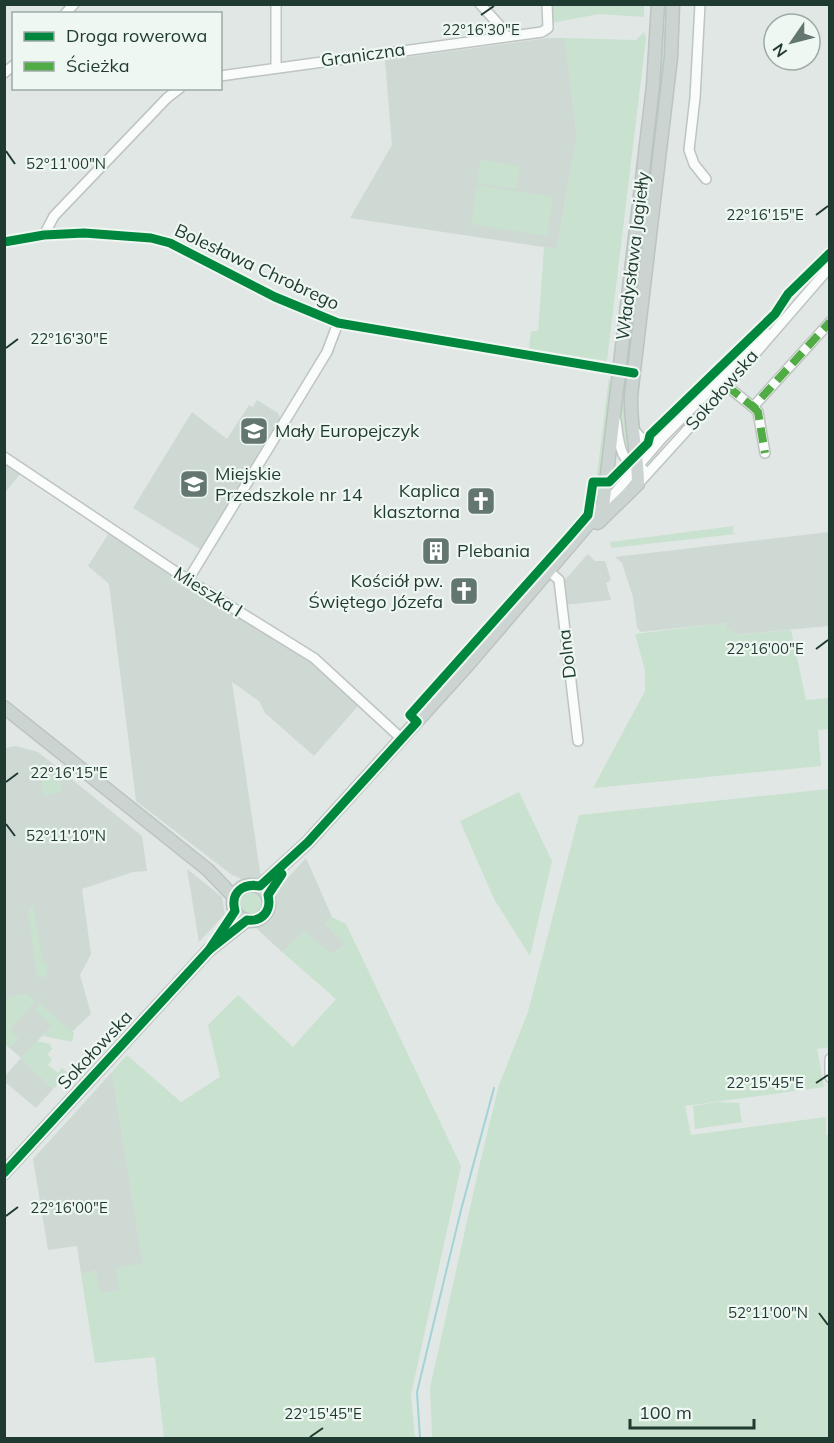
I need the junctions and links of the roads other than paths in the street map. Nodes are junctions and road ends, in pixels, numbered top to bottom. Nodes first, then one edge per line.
1 (276, 4) edge
2 (480, 4) edge
3 (547, 4) edge
4 (658, 4) edge
5 (673, 4) edge
6 (700, 4) edge
7 (505, 36) junction
8 (276, 67) junction
9 (222, 76) edge
10 (177, 90) edge
11 (706, 178) dead end
12 (44, 235) junction
13 (4, 242) edge
14 (830, 267) edge
15 (789, 311) junction
16 (830, 322) edge
17 (338, 323) junction
18 (619, 371) junction
19 (634, 373) junction
20 (727, 386) junction
21 (614, 404) junction
22 (753, 407) junction
23 (632, 426) junction
24 (662, 438) junction
25 (765, 453) dead end
26 (4, 457) edge
27 (653, 467) junction
28 (638, 468) junction
29 (638, 484) junction
30 (603, 507) junction
31 (580, 537) junction
32 (550, 572) junction
33 (188, 580) junction
34 (4, 707) edge
35 (402, 739) junction
36 (578, 741) dead end
37 (208, 870) junction
38 (243, 887) junction
39 (264, 891) junction
40 (234, 897) junction
41 (235, 911) junction
42 (247, 920) junction
43 (209, 950) junction
44 (830, 1059) edge
45 (830, 1077) edge
46 (4, 1173) edge

1 - 8 street
2 - 7 street
3 - 7 street, Graniczna
4 - 18 main road, Władysława Jagiełły
5 - 19 main road, Władysława Jagiełły
6 - 11 street
7 - 8 street, Graniczna
8 - 9 street, Graniczna
10 - 12 street
12 - 13 street
12 - 17 street, Bolesława Chrobrego
14 - 15 street, Sokołowska
15 - 20 street, Sokołowska
15 - 24 street, Sokołowska
16 - 22 street
17 - 18 street, Bolesława Chrobrego
17 - 33 street
18 - 19 street, Bolesława Chrobrego
18 - 21 main road, Władysława Jagiełły
19 - 23 main road, Władysława Jagiełły
20 - 22 street
20 - 27 street, Sokołowska
21 - 28 street
21 - 30 main road, Władysława Jagiełły
22 - 25 street
23 - 24 street
23 - 28 main road, Władysława Jagiełły
24 - 28 street, Sokołowska
26 - 33 street, Mieszka I
27 - 28 street
27 - 29 street, Sokołowska
28 - 29 main road, Władysława Jagiełły
28 - 30 street, Sokołowska
29 - 31 main road, Sokołowska
30 - 31 main road, Sokołowska
31 - 32 main road, Sokołowska
32 - 35 main road, Sokołowska
32 - 36 street, Dolna
33 - 35 street, Mieszka I
34 - 37 main road
35 - 39 main road, Sokołowska
37 - 38 main road
37 - 40 main road
38 - 39 main road
38 - 40 main road
39 - 42 main road
40 - 41 main road
41 - 42 main road
41 - 43 main road, Sokołowska
42 - 43 main road, Sokołowska
43 - 46 main road, Sokołowska
44 - 45 street

